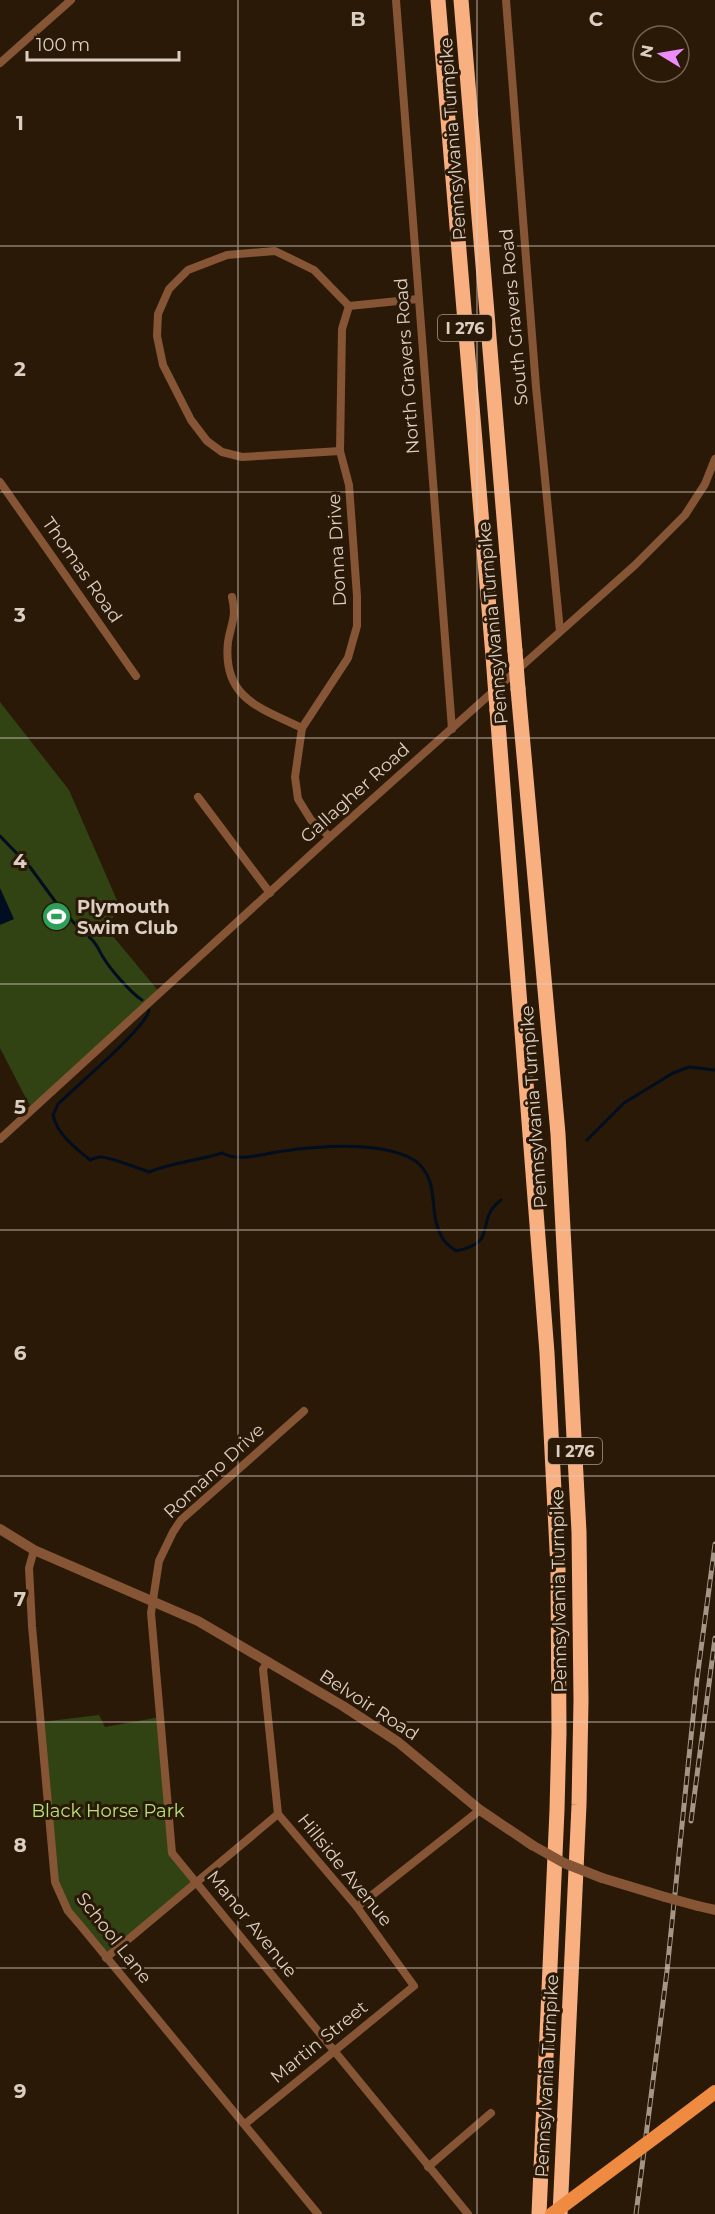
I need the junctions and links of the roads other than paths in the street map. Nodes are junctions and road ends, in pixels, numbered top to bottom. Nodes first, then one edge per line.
1 (71, 0) edge
2 (396, 0) edge
3 (438, 0) edge
4 (461, 0) edge
5 (506, 0) edge
6 (0, 63) edge
7 (418, 299) junction
8 (349, 306) junction
9 (340, 451) junction
10 (715, 459) edge
11 (0, 482) edge
12 (232, 597) dead end
13 (560, 631) junction
14 (136, 676) dead end
15 (302, 728) junction
16 (452, 729) junction
17 (198, 797) dead end
18 (330, 837) junction
19 (270, 892) junction
20 (0, 1139) edge
21 (304, 1411) dead end
22 (0, 1529) edge
23 (34, 1550) junction
24 (153, 1600) junction
25 (268, 1661) junction
26 (480, 1810) junction
27 (278, 1814) junction
28 (197, 1882) junction
29 (357, 1907) junction
30 (715, 1910) edge
31 (106, 1958) junction
32 (414, 1986) joint
33 (335, 2051) junction
34 (715, 2092) edge
35 (491, 2113) dead end
36 (245, 2124) junction
37 (429, 2167) junction
38 (318, 2214) edge
39 (468, 2214) edge
40 (539, 2214) edge
41 (552, 2214) edge
42 (560, 2214) edge

1 - 6 street
2 - 7 street, North Gravers Road
3 - 40 highway, Pennsylvania Turnpike / I 276, bridge
4 - 42 highway, Pennsylvania Turnpike / I 276, bridge
5 - 13 street, South Gravers Road
7 - 8 street
7 - 16 street, North Gravers Road
8 - 9 street, Donna Drive
8 - 9 street
9 - 15 street, Donna Drive
10 - 13 street, Gallagher Road
11 - 14 street, Thomas Road
12 - 15 street
13 - 16 street, Gallagher Road
15 - 18 street, Donna Drive
16 - 18 street, Gallagher Road
17 - 19 street
18 - 19 street, Gallagher Road
19 - 20 street, Gallagher Road
21 - 24 street, Romano Drive
22 - 23 street, Belvoir Road
23 - 24 street, Belvoir Road
23 - 31 street, School Lane
24 - 25 street, Belvoir Road
24 - 28 street, Manor Avenue
25 - 26 street, Belvoir Road
25 - 27 street, Hillside Avenue
26 - 29 street
26 - 30 street, Belvoir Road, bridge
27 - 28 street
27 - 29 street, Hillside Avenue
28 - 31 street
28 - 33 street, Manor Avenue
29 - 32 street, Hillside Avenue
31 - 36 street, School Lane
32 - 33 street, Martin Street
33 - 36 street, Martin Street
33 - 37 street, Manor Avenue
34 - 41 main road, bridge
35 - 37 street
36 - 38 street, School Lane
37 - 39 street, Manor Avenue

